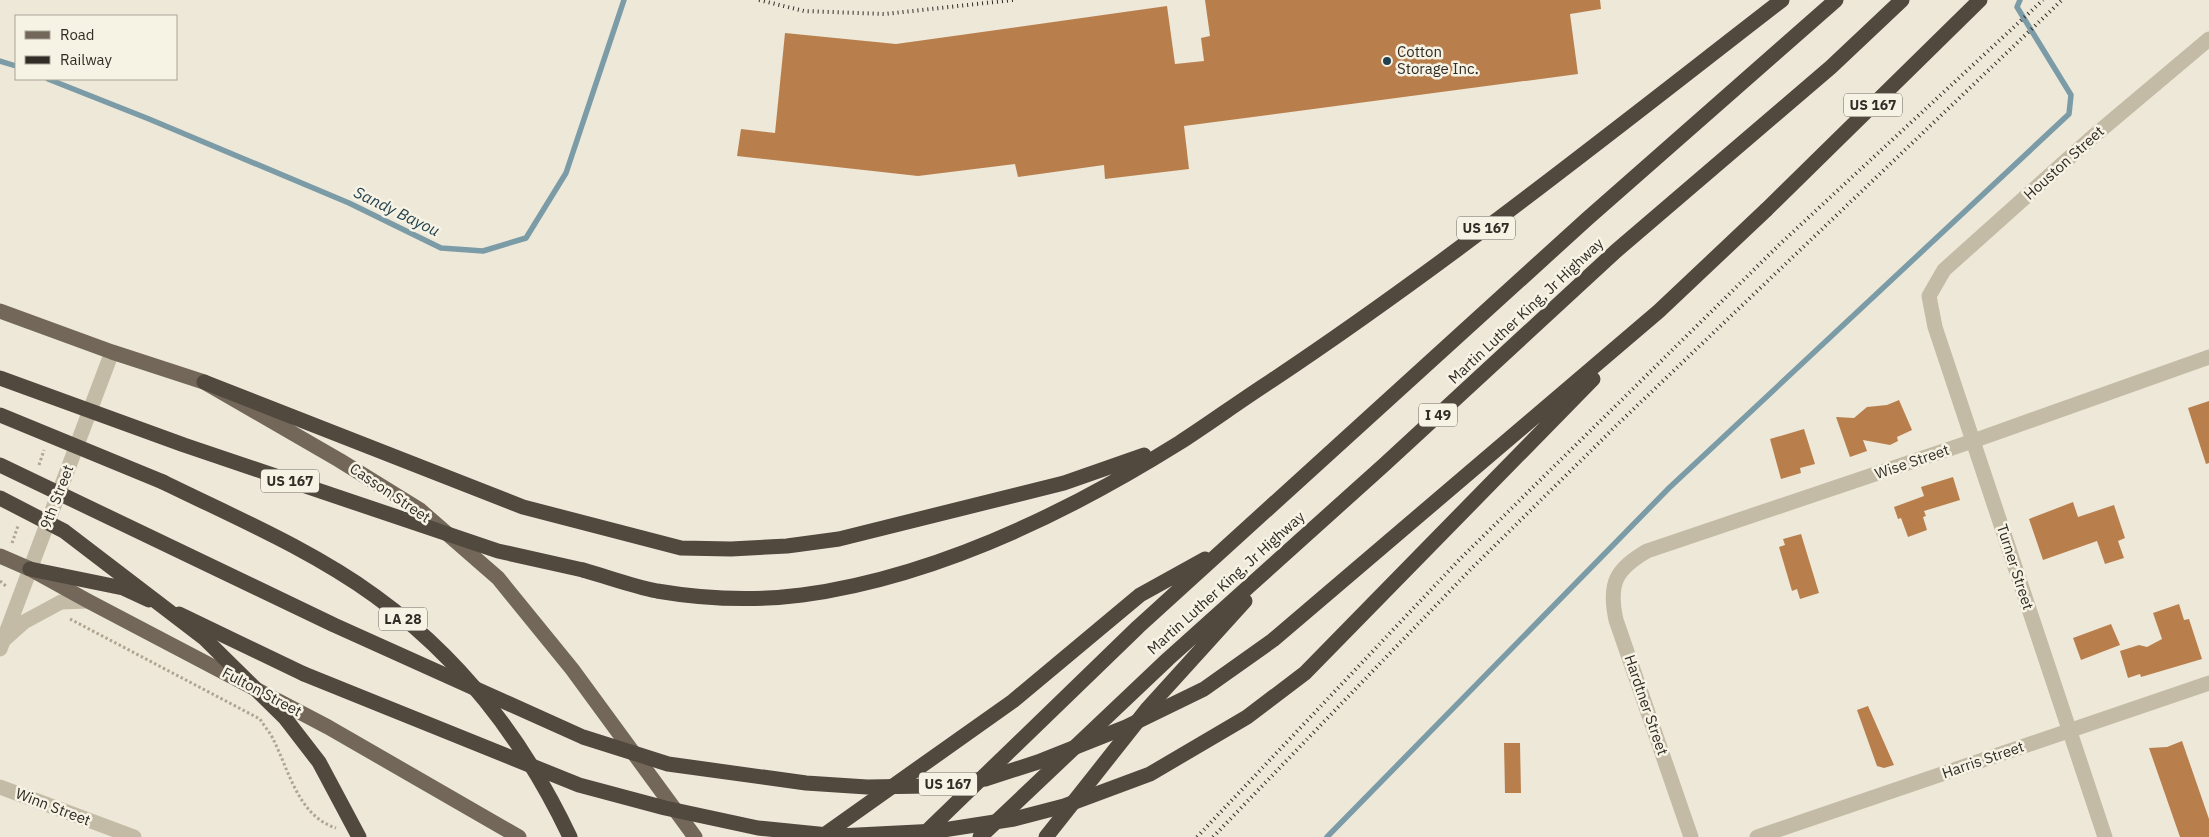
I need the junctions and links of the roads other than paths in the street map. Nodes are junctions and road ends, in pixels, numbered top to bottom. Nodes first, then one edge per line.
1 (1782, 0) edge
2 (1836, 0) edge
3 (1902, 0) edge
4 (1980, 0) edge
5 (2209, 39) edge
6 (1929, 296) joint
7 (0, 310) edge
8 (1659, 311) junction
9 (112, 352) junction
10 (2209, 357) edge
11 (0, 378) edge
12 (204, 382) junction
13 (0, 415) edge
14 (1974, 441) junction
15 (1179, 443) junction
16 (0, 465) edge
17 (0, 498) edge
18 (1299, 542) junction
19 (1230, 545) junction
20 (0, 556) edge
21 (30, 569) junction
22 (1619, 572) joint
23 (88, 601) junction
24 (1, 645) edge
25 (2209, 683) edge
26 (2069, 730) junction
27 (0, 787) edge
28 (134, 837) edge
29 (359, 837) edge
30 (520, 837) edge
31 (570, 837) edge
32 (695, 837) edge
33 (821, 837) edge
34 (921, 837) edge
35 (980, 837) edge
36 (1046, 837) edge
37 (1691, 837) edge
38 (1757, 837) edge
39 (2105, 837) edge

1 - 15 highway, US 167
2 - 19 highway, Martin Luther King, Jr Highway
3 - 18 highway, Martin Luther King, Jr Highway / I 49
4 - 8 highway, US 167, bridge
5 - 6 street, Houston Street
6 - 14 street, Turner Street
7 - 9 main road, Casson Street
8 - 16 highway, US 167, bridge
8 - 21 highway, bridge
9 - 12 main road, Casson Street
9 - 21 street, 9th Street
10 - 14 street, Wise Street
11 - 15 highway, US 167, bridge
12 - 15 highway
12 - 32 main road, Casson Street
13 - 31 highway, LA 28, bridge
14 - 22 street, Wise Street
14 - 26 street, Turner Street
17 - 29 highway, bridge
18 - 35 highway, Martin Luther King, Jr Highway / I 49
18 - 36 highway
19 - 33 highway
19 - 34 highway, Martin Luther King, Jr Highway
20 - 21 main road, Fulton Street
21 - 23 main road, Fulton Street
21 - 24 street, 9th Street
22 - 37 street, Hardtner Street
23 - 24 street, 9th Street
23 - 30 main road, Fulton Street
25 - 26 street, Harris Street
26 - 38 street, Harris Street
26 - 39 street, Turner Street
27 - 28 street, Winn Street

